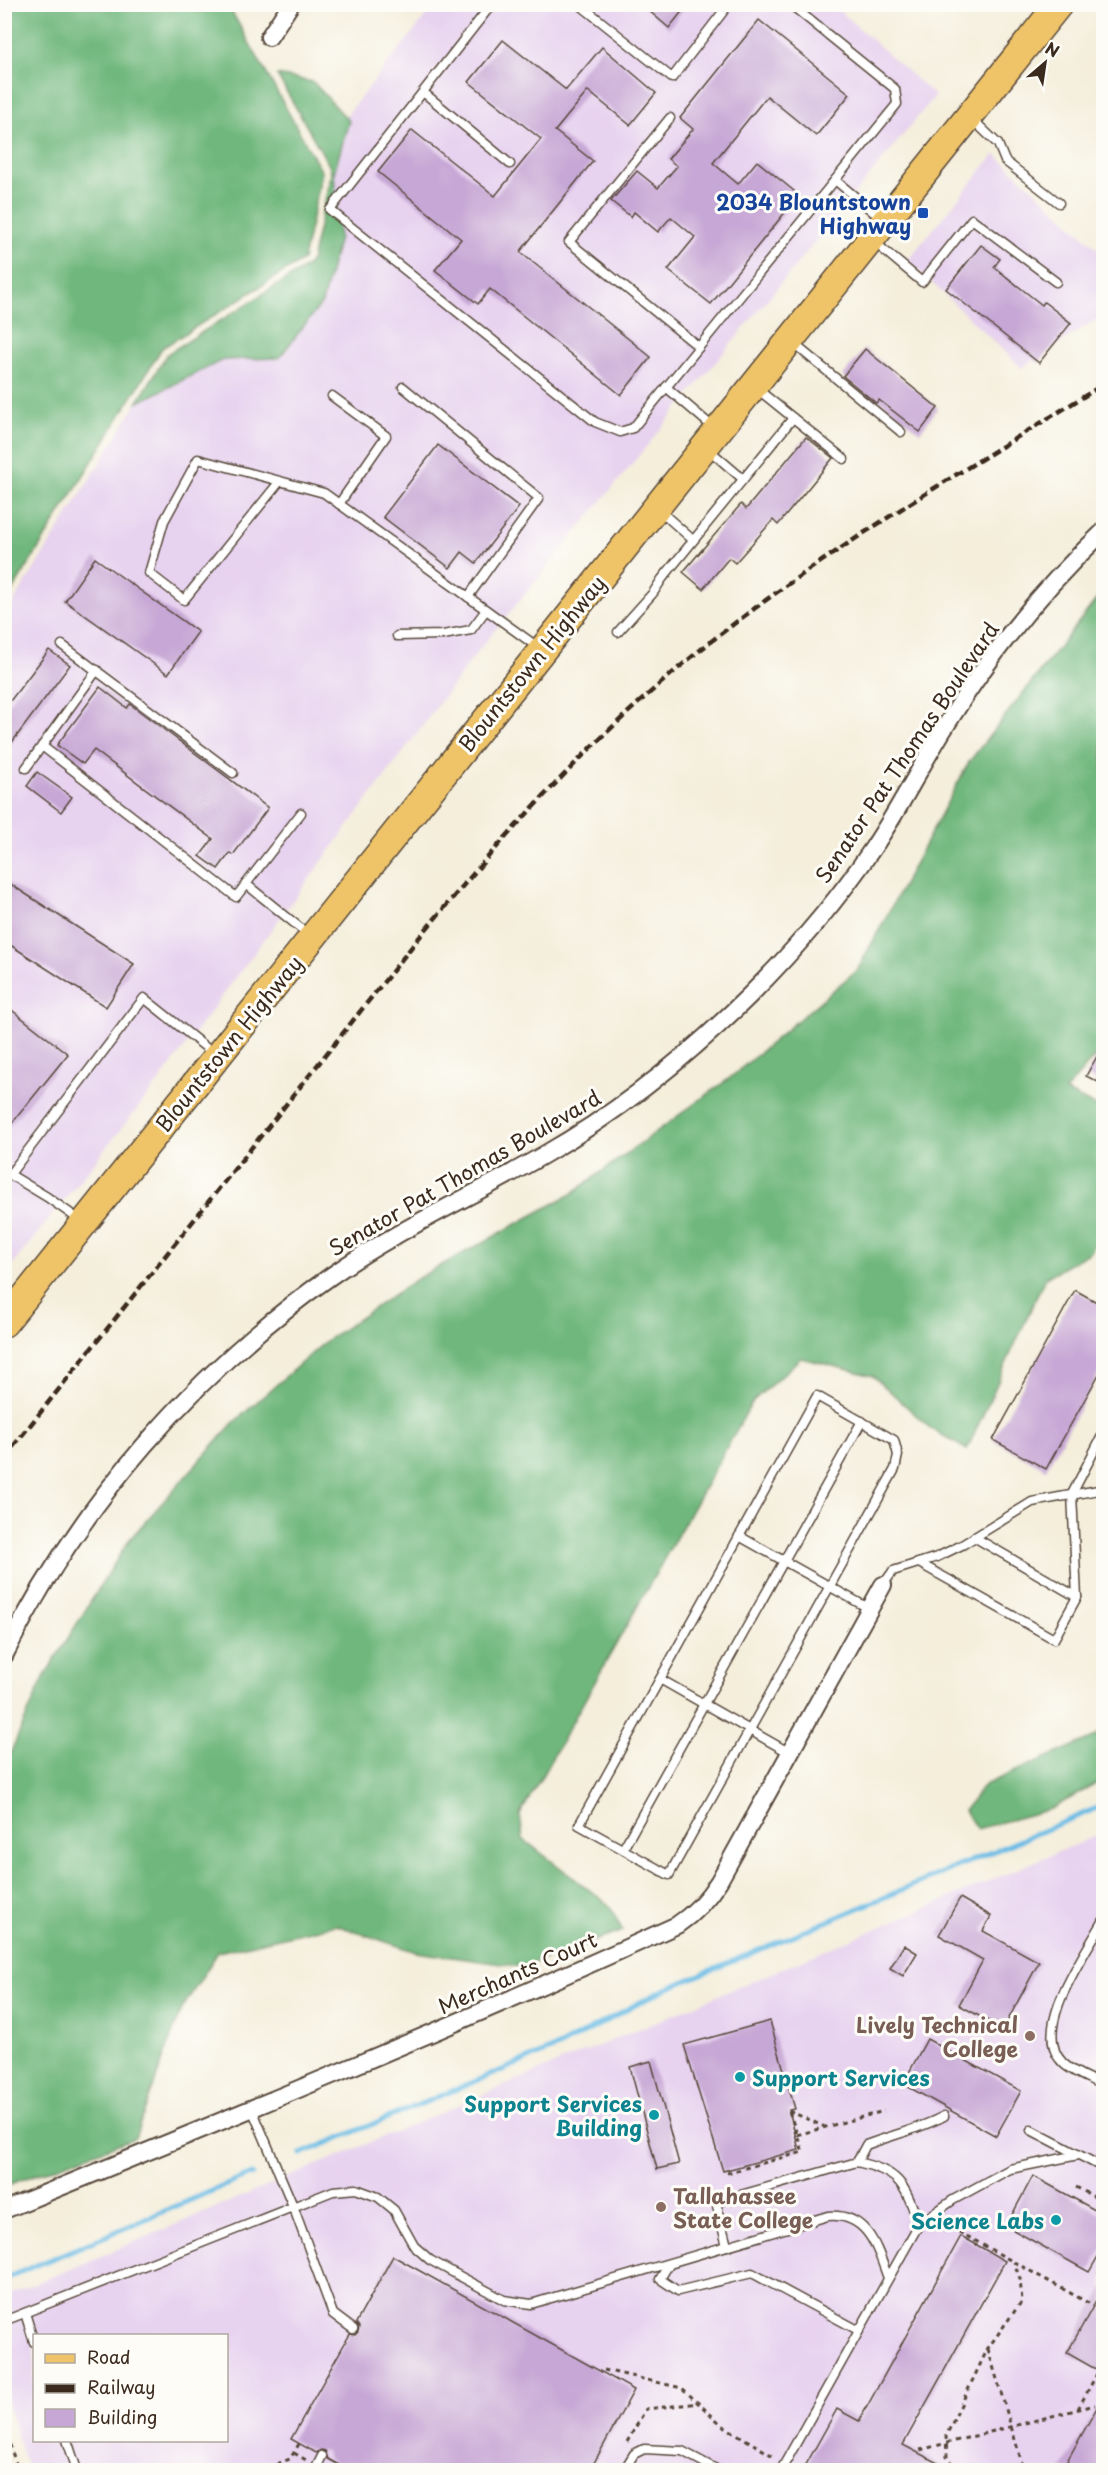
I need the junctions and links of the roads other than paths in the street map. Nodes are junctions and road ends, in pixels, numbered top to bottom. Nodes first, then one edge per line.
1 (291, 4) edge
2 (492, 4) edge
3 (579, 4) edge
4 (729, 4) edge
5 (789, 4) edge
6 (1059, 4) edge
7 (270, 37) dead end
8 (423, 92) junction
9 (970, 116) junction
10 (670, 118) dead end
11 (510, 164) dead end
12 (835, 180) junction
13 (1059, 202) dead end
14 (878, 231) junction
15 (1056, 282) dead end
16 (790, 341) junction
17 (699, 347) junction
18 (753, 386) junction
19 (403, 387) dead end
20 (666, 387) junction
21 (332, 396) dead end
22 (793, 418) junction
23 (902, 432) dead end
24 (711, 439) junction
25 (844, 459) dead end
26 (743, 479) junction
27 (280, 481) junction
28 (339, 504) junction
29 (656, 508) junction
30 (1104, 531) edge
31 (693, 540) junction
32 (468, 597) junction
33 (486, 610) junction
34 (618, 632) dead end
35 (397, 636) dead end
36 (62, 645) dead end
37 (542, 650) junction
38 (97, 670) junction
39 (42, 746) junction
40 (26, 768) dead end
41 (233, 772) dead end
42 (301, 813) dead end
43 (246, 884) junction
44 (312, 938) junction
45 (217, 1056) junction
46 (7, 1173) edge
47 (84, 1223) junction
48 (4, 1323) edge
49 (862, 1421) junction
50 (1104, 1432) edge
51 (1104, 1488) edge
52 (1072, 1494) junction
53 (739, 1536) junction
54 (974, 1537) junction
55 (784, 1561) junction
56 (919, 1563) junction
57 (883, 1585) joint
58 (830, 1586) junction
59 (1077, 1597) junction
60 (870, 1609) junction
61 (4, 1656) edge
62 (660, 1679) junction
63 (704, 1704) junction
64 (750, 1730) junction
65 (790, 1753) junction
66 (623, 1849) junction
67 (1104, 1920) edge
68 (1104, 2086) edge
69 (252, 2109) junction
70 (944, 2116) dead end
71 (1031, 2130) dead end
72 (1078, 2155) junction
73 (857, 2162) junction
74 (1104, 2168) edge
75 (293, 2206) junction
76 (4, 2210) edge
77 (919, 2224) junction
78 (727, 2246) junction
79 (669, 2264) junction
80 (888, 2278) junction
81 (25, 2313) junction
82 (4, 2321) edge
83 (353, 2329) dead end
84 (858, 2330) junction
85 (33, 2339) edge
86 (68, 2442) edge
87 (322, 2456) dead end
88 (783, 2467) edge
89 (77, 2470) edge
90 (315, 2470) edge
91 (624, 2470) edge
92 (718, 2470) edge

1 - 7 street
2 - 8 lane
3 - 4 lane
5 - 12 lane
6 - 9 main road, Blountstown Highway
8 - 11 lane
8 - 20 lane
9 - 13 lane
9 - 14 main road, Blountstown Highway
10 - 17 lane
12 - 14 lane
12 - 17 lane
14 - 15 lane
14 - 16 main road, Blountstown Highway
16 - 18 main road, Blountstown Highway
16 - 23 lane
17 - 20 lane
18 - 22 lane
18 - 24 main road, Blountstown Highway
19 - 32 lane
20 - 24 lane
21 - 28 lane
22 - 25 lane
22 - 26 lane
24 - 26 lane
24 - 29 main road, Blountstown Highway
26 - 31 lane
27 - 27 lane
27 - 28 lane
28 - 32 lane
29 - 31 lane
29 - 37 main road, Blountstown Highway
30 - 61 street, Senator Pat Thomas Boulevard
31 - 34 lane
32 - 33 lane
33 - 35 lane
33 - 37 lane
36 - 38 lane
37 - 44 main road, Blountstown Highway
38 - 39 lane
38 - 41 lane
39 - 40 lane
39 - 43 lane
42 - 43 lane
43 - 44 lane
44 - 45 main road, Blountstown Highway
45 - 46 lane
45 - 47 main road, Blountstown Highway
46 - 47 lane
47 - 48 main road, Blountstown Highway
49 - 53 lane
49 - 55 lane
49 - 58 lane
50 - 52 lane
51 - 52 lane
52 - 54 lane
52 - 59 lane
53 - 55 lane
53 - 62 lane
54 - 56 lane
54 - 59 lane
55 - 58 lane
55 - 63 lane
56 - 57 lane
56 - 59 lane
57 - 60 street, Merchants Court
58 - 60 lane
58 - 64 lane
60 - 65 street, Merchants Court
62 - 63 lane
62 - 66 lane
63 - 64 lane
63 - 66 lane
64 - 65 lane
64 - 66 lane
65 - 69 street, Merchants Court
67 - 68 lane
69 - 75 lane
69 - 76 street, Merchants Court
70 - 73 lane
71 - 72 lane
72 - 74 lane
72 - 77 lane
73 - 77 lane
73 - 78 lane
75 - 79 lane
75 - 81 lane
75 - 83 lane
77 - 80 lane
78 - 79 lane
78 - 80 lane
79 - 84 lane
80 - 84 lane
81 - 82 lane
81 - 85 lane
84 - 88 lane
86 - 89 lane
87 - 90 lane
91 - 92 lane

